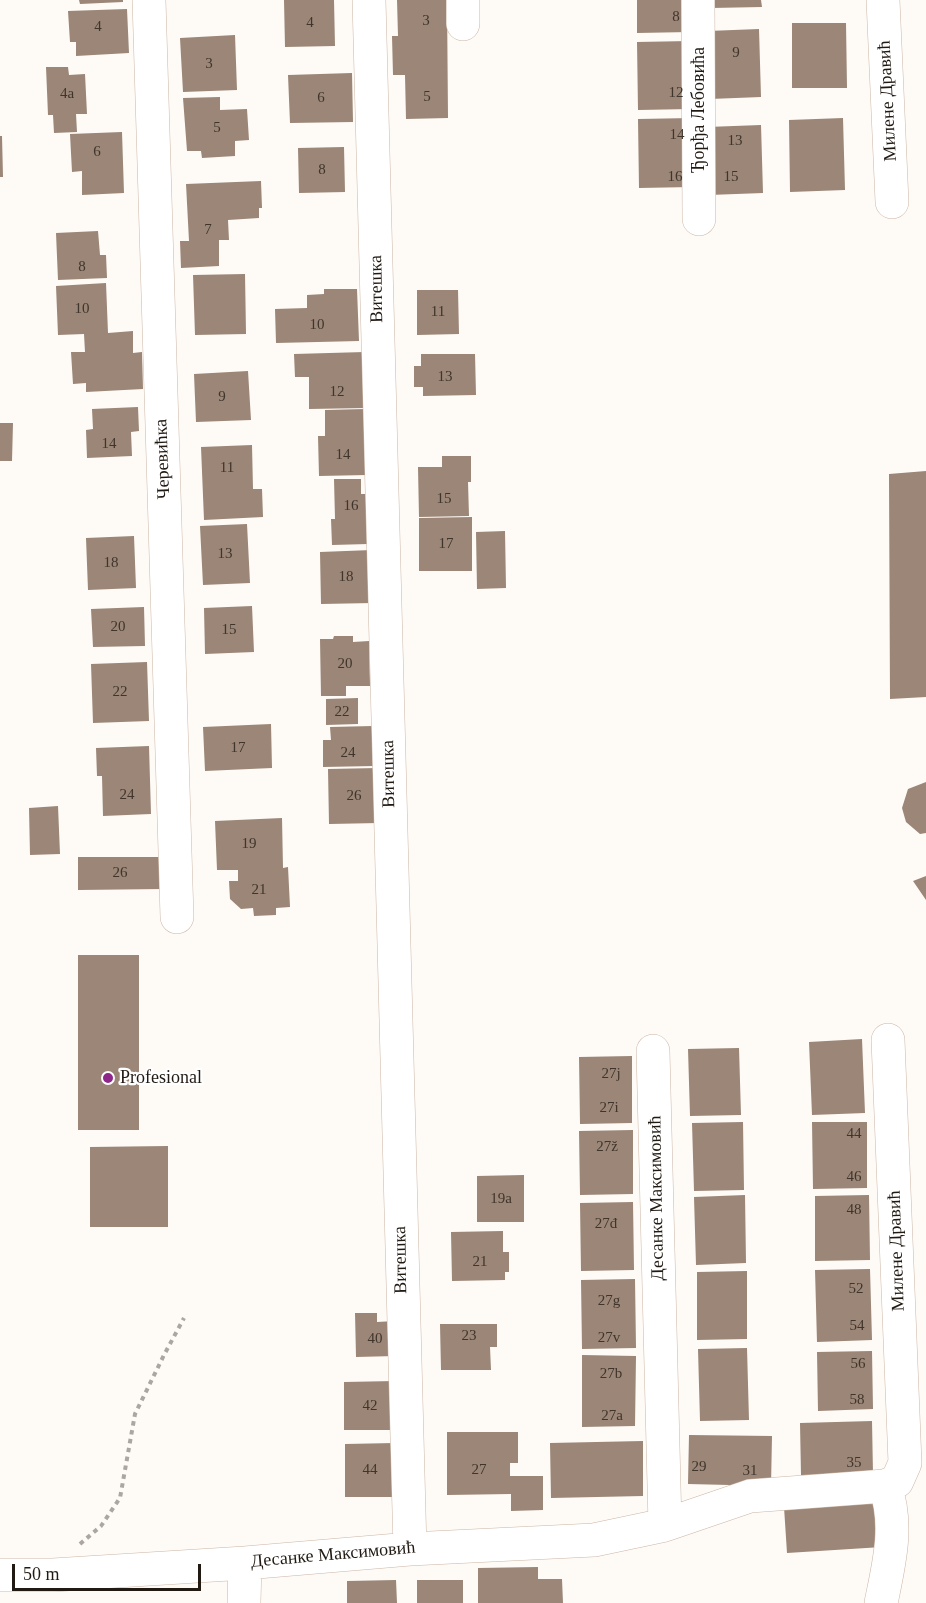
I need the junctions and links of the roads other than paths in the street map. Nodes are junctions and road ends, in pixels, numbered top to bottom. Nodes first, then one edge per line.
1 (149, 0) edge
2 (369, 0) edge
3 (698, 0) edge
4 (883, 0) edge
5 (892, 202) dead end
6 (699, 219) dead end
7 (177, 917) dead end
8 (888, 1040) dead end
9 (653, 1052) dead end
10 (895, 1475) junction
11 (665, 1525) junction
12 (410, 1549) junction
13 (245, 1563) junction
14 (0, 1575) edge
15 (244, 1603) edge
16 (881, 1603) edge

1 - 7 street, Черевићка
2 - 12 street, Витешка
3 - 6 street, Ђорђа Лебовића
4 - 5 street, Милене Дравић
8 - 10 street, Милене Дравић
9 - 11 street, Десанке Максимовић
10 - 11 street, Десанке Максимовић
10 - 16 street, Милене Дравић
11 - 12 street, Десанке Максимовић
12 - 13 street, Десанке Максимовић
13 - 14 street, Десанке Максимовић
13 - 15 street

